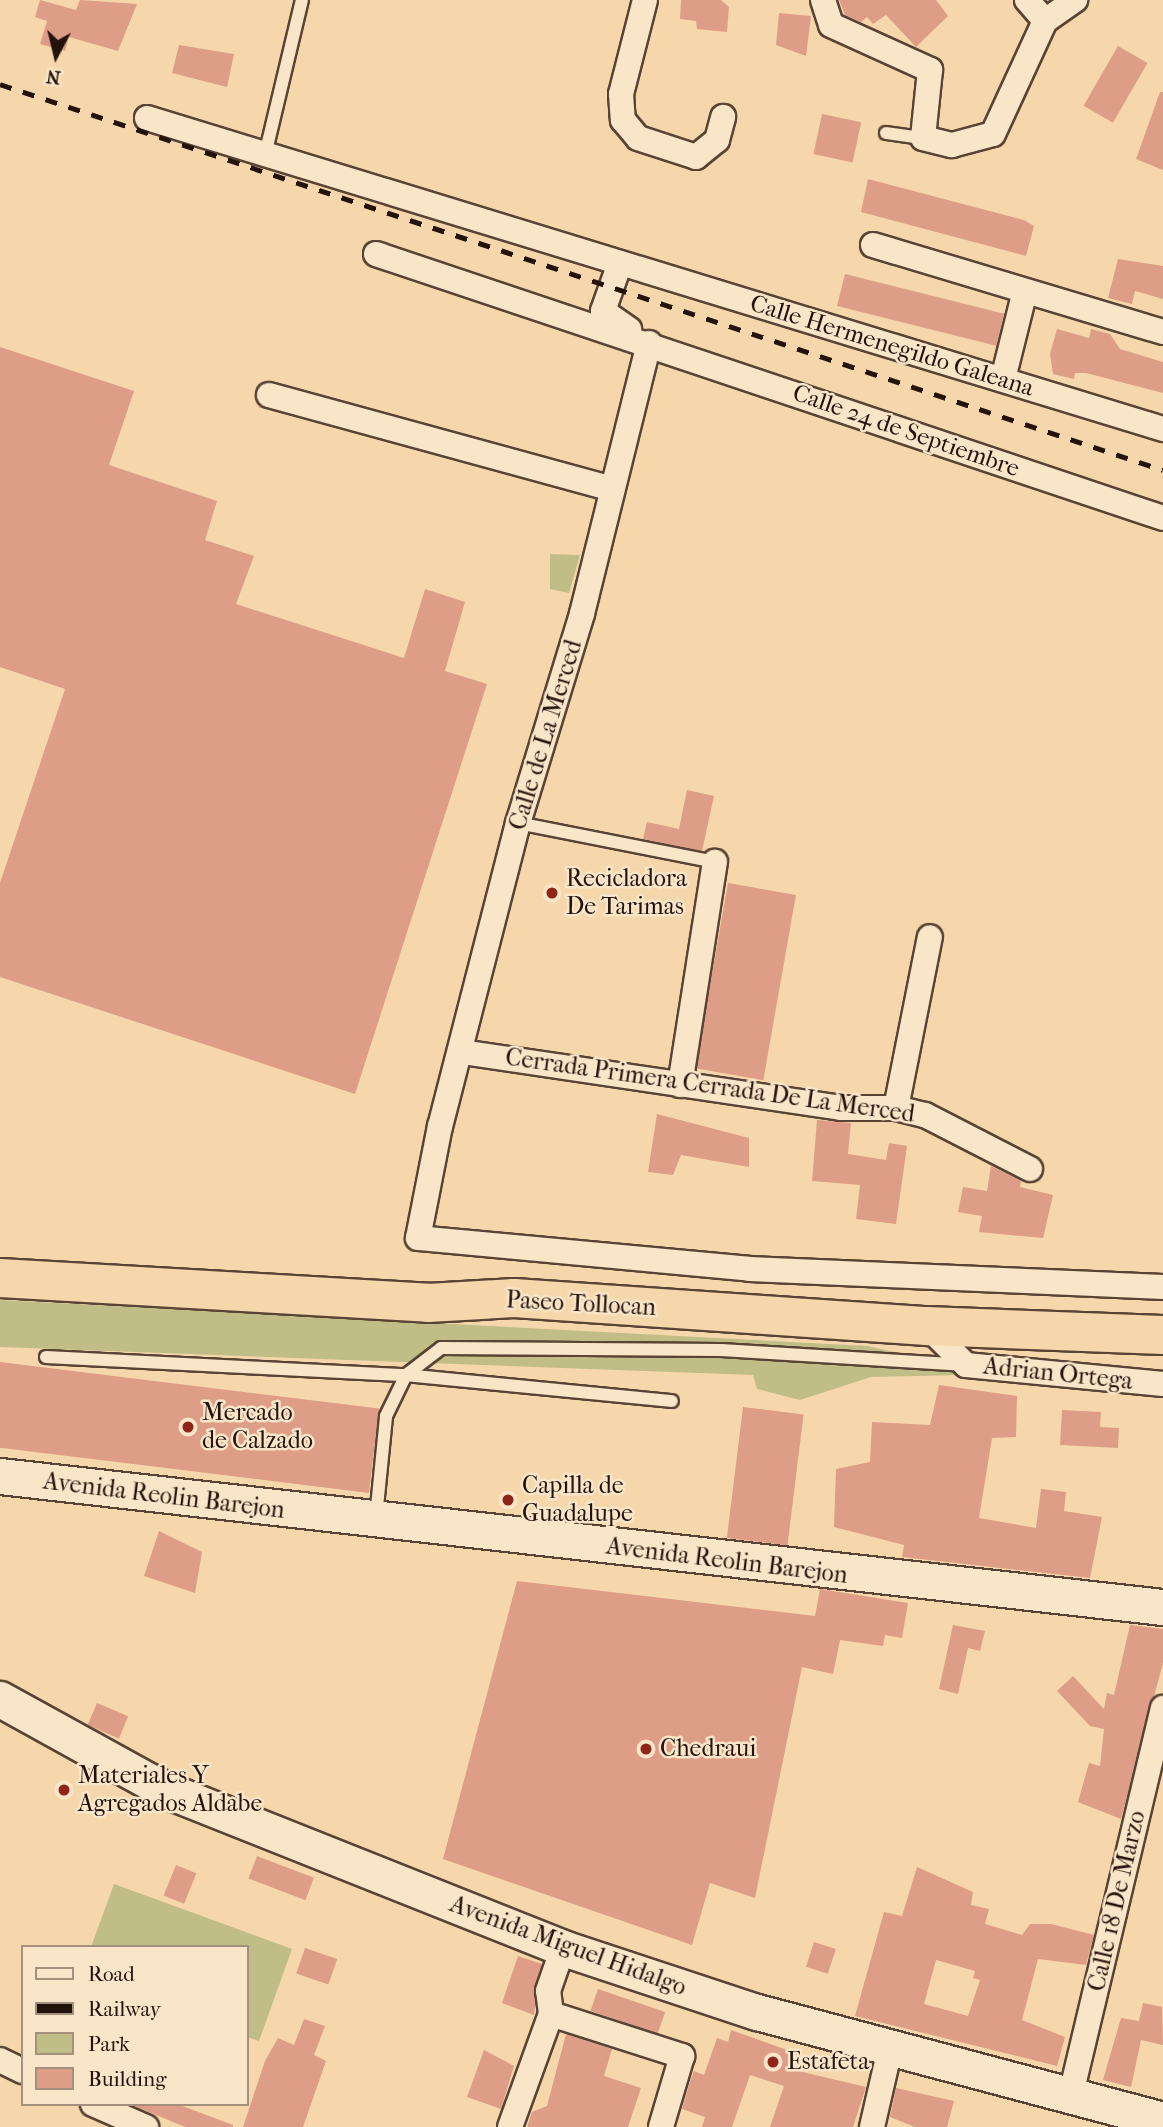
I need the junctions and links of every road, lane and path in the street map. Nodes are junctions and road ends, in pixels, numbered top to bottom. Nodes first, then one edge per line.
1 (302, 0) edge
2 (645, 0) edge
3 (823, 0) edge
4 (1027, 0) edge
5 (1075, 0) edge
6 (1045, 21) junction
7 (723, 117) dead end
8 (147, 118) dead end
9 (886, 133) dead end
10 (923, 138) junction
11 (265, 155) junction
12 (873, 245) dead end
13 (376, 254) dead end
14 (620, 263) junction
15 (1024, 295) junction
16 (1163, 332) edge
17 (649, 343) junction
18 (1003, 379) junction
19 (269, 395) dead end
20 (1163, 429) edge
21 (612, 489) junction
22 (1163, 518) edge
23 (519, 823) junction
24 (715, 862) joint
25 (930, 937) dead end
26 (462, 1052) junction
27 (680, 1085) junction
28 (896, 1108) junction
29 (1030, 1169) dead end
30 (0, 1278) edge
31 (1163, 1287) edge
32 (927, 1326) junction
33 (1163, 1335) edge
34 (46, 1357) dead end
35 (967, 1365) junction
36 (406, 1375) junction
37 (1163, 1384) edge
38 (673, 1401) dead end
39 (0, 1476) edge
40 (376, 1520) junction
41 (1163, 1607) edge
42 (0, 1699) edge
43 (1163, 1708) edge
44 (563, 1948) junction
45 (551, 2014) junction
46 (890, 2049) junction
47 (0, 2060) edge
48 (21, 2070) edge
49 (1071, 2095) junction
50 (98, 2106) edge
51 (1163, 2120) edge
52 (146, 2127) edge
53 (510, 2127) edge
54 (661, 2127) edge
55 (872, 2127) edge

1 - 11 lane
2 - 7 street
3 - 10 street
4 - 6 street
5 - 6 street
6 - 10 street
8 - 11 street, Calle Hermenegildo Galeana
9 - 10 lane
11 - 14 street, Calle Hermenegildo Galeana
12 - 15 street
13 - 17 street, Calle 24 de Septiembre
14 - 17 street
14 - 18 street, Calle Hermenegildo Galeana
15 - 16 street
15 - 18 street
17 - 21 street, Calle de La Merced
17 - 22 street, Calle 24 de Septiembre
18 - 20 street, Calle Hermenegildo Galeana
19 - 21 street
21 - 23 street, Calle de La Merced
23 - 24 lane
23 - 26 street, Calle de La Merced
24 - 27 street
25 - 28 street
26 - 27 street, Cerrada Primera Cerrada De La Merced
26 - 31 street, Calle de La Merced
27 - 28 street, Cerrada Primera Cerrada De La Merced
28 - 29 street, Cerrada Primera Cerrada De La Merced
30 - 32 highway, Paseo Tollocan
32 - 33 highway, Paseo Tollocan
32 - 35 street, Adrian Ortega
34 - 36 lane
35 - 36 lane
35 - 37 street, Adrian Ortega
36 - 38 lane
36 - 40 lane
39 - 40 main road, Avenida Reolin Barejon
40 - 41 main road, Avenida Reolin Barejon
42 - 44 main road, Avenida Miguel Hidalgo
43 - 49 street, Calle 18 De Marzo
44 - 45 street
44 - 46 main road, Avenida Miguel Hidalgo
45 - 53 street
45 - 54 street
46 - 49 main road, Avenida Miguel Hidalgo
46 - 55 street
47 - 48 street
49 - 51 main road, Avenida Miguel Hidalgo
50 - 52 street

